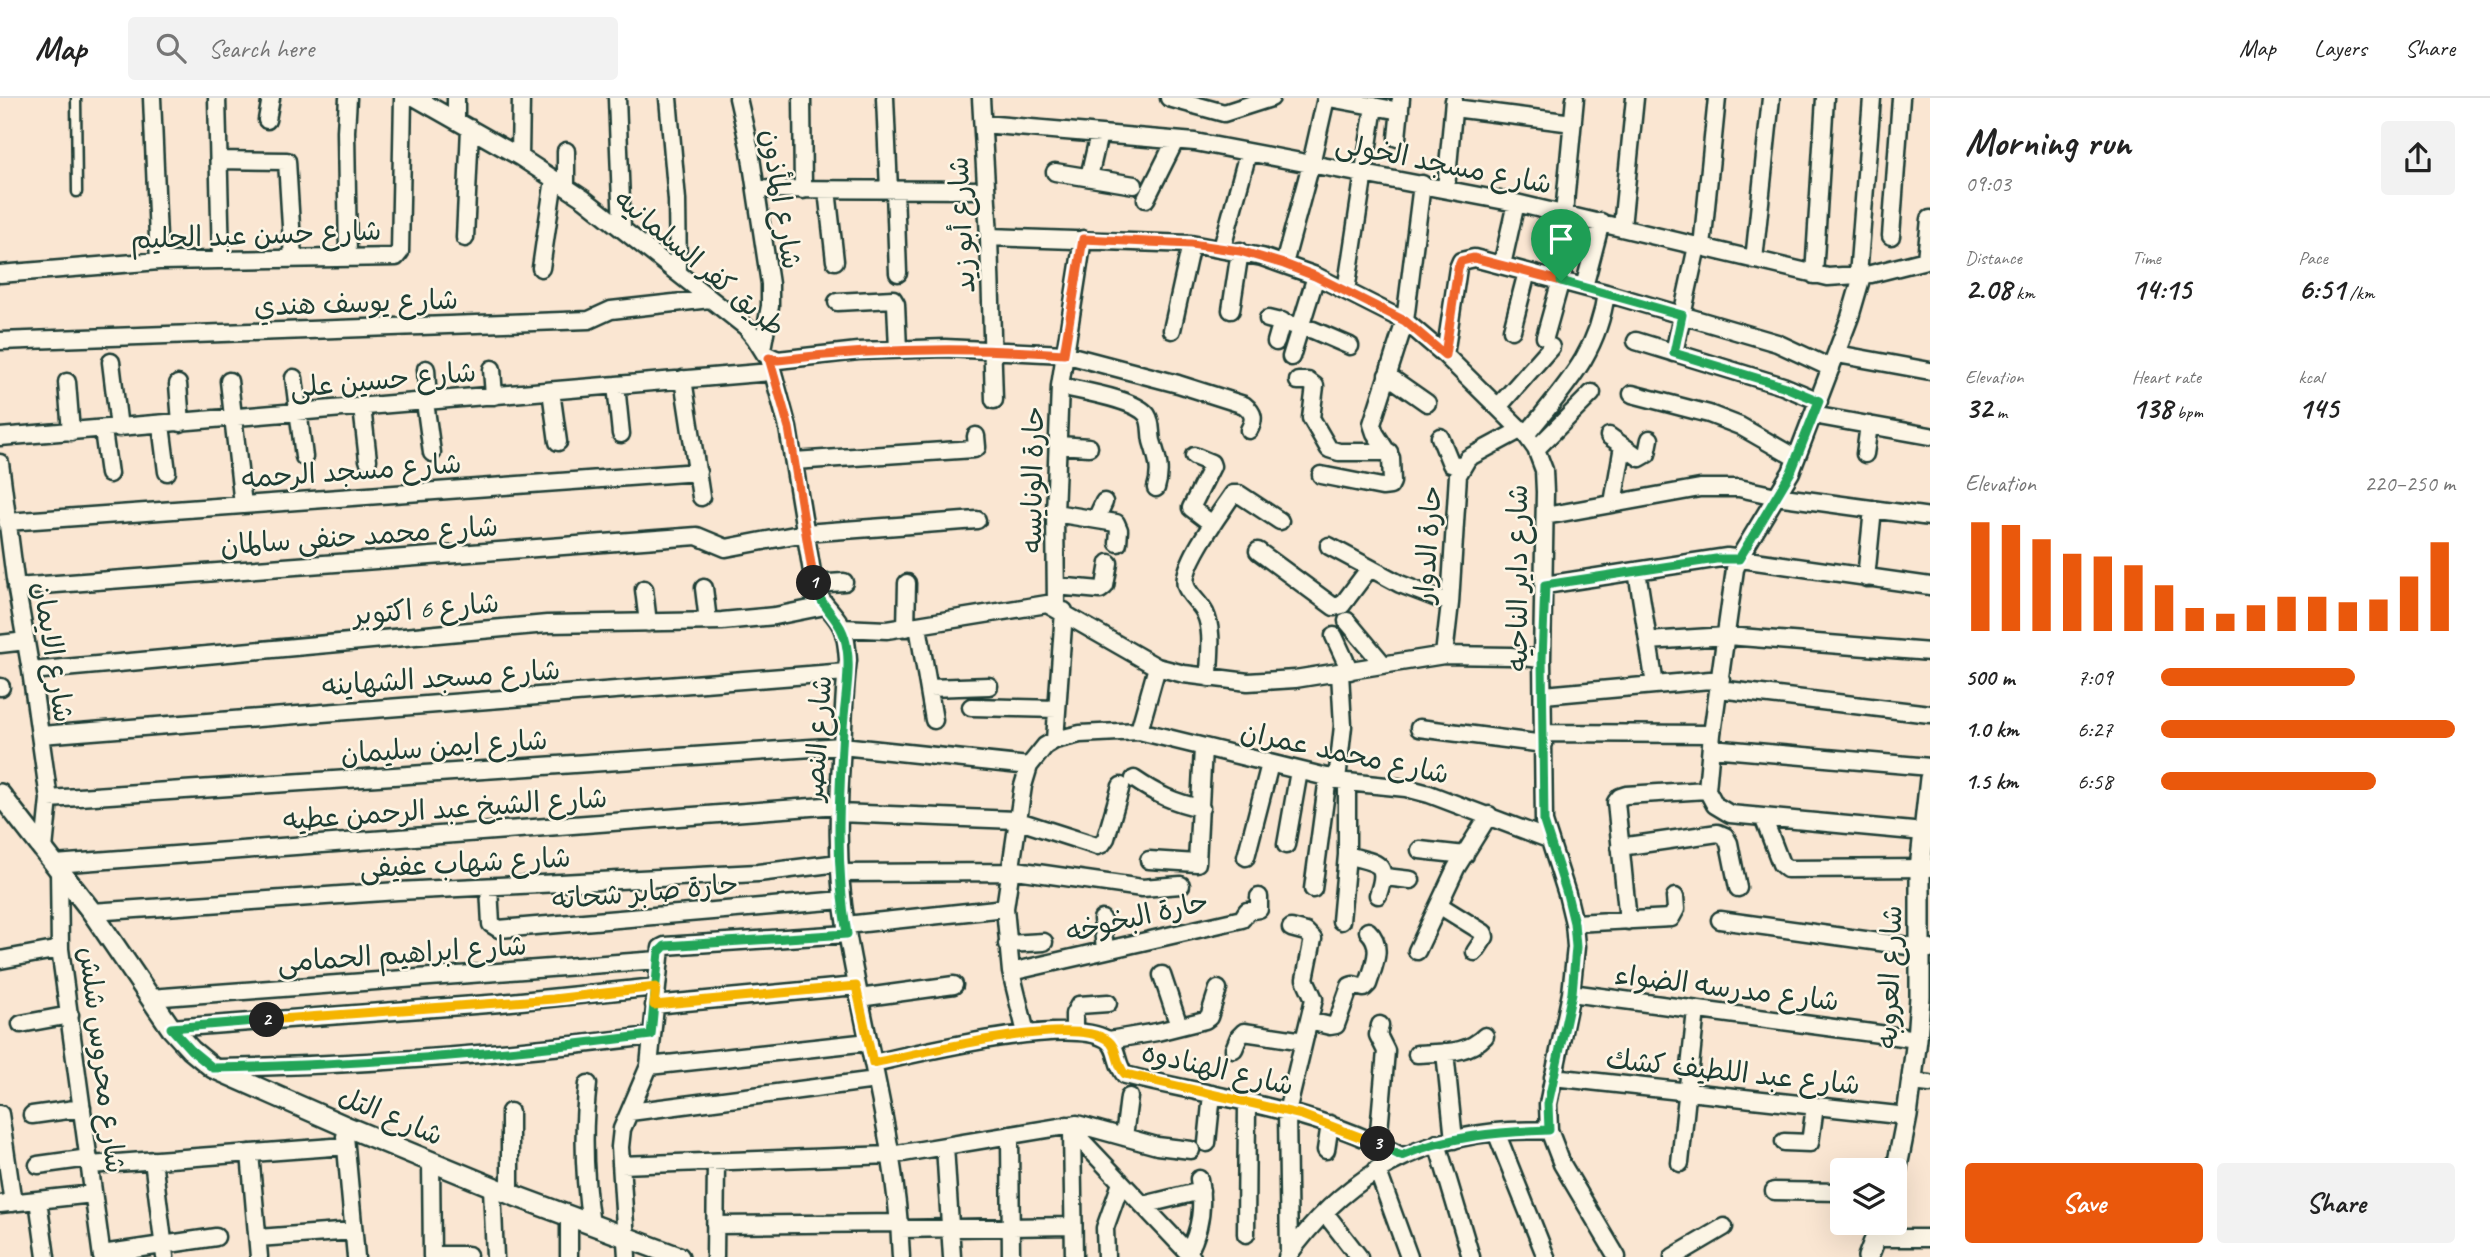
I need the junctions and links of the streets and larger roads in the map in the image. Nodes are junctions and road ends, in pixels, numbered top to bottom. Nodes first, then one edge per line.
1 (152, 98) edge
2 (217, 98) edge
3 (271, 98) edge
4 (348, 98) edge
5 (403, 98) edge
6 (416, 98) edge
7 (456, 98) edge
8 (521, 98) edge
9 (617, 98) edge
10 (668, 98) edge
11 (738, 98) edge
12 (802, 98) edge
13 (886, 98) edge
14 (981, 98) edge
15 (1271, 98) edge
16 (1327, 98) edge
17 (1575, 98) edge
18 (1635, 98) edge
19 (1717, 98) edge
20 (1771, 98) edge
21 (1825, 98) edge
22 (1872, 98) edge
23 (1901, 98) edge
24 (1173, 99) edge
25 (1252, 100) edge
26 (1357, 101) edge
27 (1454, 103) edge
28 (1400, 104) edge
29 (1374, 106) junction
30 (267, 120) dead end
31 (1573, 123) junction
32 (463, 124) junction
33 (983, 124) junction
34 (1099, 134) junction
35 (1397, 138) dead end
36 (1175, 141) junction
37 (566, 151) dead end
38 (1248, 152) junction
39 (520, 157) junction
40 (219, 160) junction
41 (1311, 164) junction
42 (1055, 172) dead end
43 (1363, 174) junction
44 (1088, 177) junction
45 (560, 183) junction
46 (1422, 184) junction
47 (1135, 185) dead end
48 (756, 189) junction
49 (1446, 189) junction
50 (803, 190) junction
51 (827, 190) junction
52 (892, 190) junction
53 (986, 190) junction
54 (1146, 199) dead end
55 (1516, 203) junction
56 (1564, 214) junction
57 (1930, 219) edge
58 (1601, 222) junction
59 (1622, 227) junction
60 (622, 228) junction
61 (1891, 236) dead end
62 (989, 237) junction
63 (465, 238) dead end
64 (1083, 239) junction
65 (1191, 244) junction
66 (1700, 246) junction
67 (1222, 248) junction
68 (1240, 251) junction
69 (348, 258) junction
70 (1567, 258) dead end
71 (293, 259) junction
72 (1928, 259) edge
73 (221, 260) junction
74 (1754, 260) junction
75 (159, 261) junction
76 (835, 261) dead end
77 (1284, 264) junction
78 (1502, 265) junction
79 (541, 268) dead end
80 (1527, 272) junction
81 (678, 273) junction
82 (0, 274) edge
83 (898, 274) dead end
84 (1814, 275) junction
85 (1315, 276) junction
86 (1860, 276) junction
87 (1561, 281) junction
88 (1584, 287) junction
89 (1346, 291) junction
90 (1606, 293) junction
91 (710, 299) junction
92 (837, 302) dead end
93 (1231, 310) dead end
94 (1682, 315) junction
95 (1405, 321) junction
96 (1300, 326) junction
97 (1172, 330) dead end
98 (1512, 330) dead end
99 (0, 341) edge
100 (1636, 341) dead end
101 (1276, 342) dead end
102 (1350, 346) dead end
103 (898, 349) junction
104 (993, 349) junction
105 (1674, 353) junction
106 (1064, 354) junction
107 (1445, 355) junction
108 (1291, 357) dead end
109 (768, 360) junction
110 (1834, 361) junction
111 (111, 362) dead end
112 (426, 369) dead end
113 (492, 369) dead end
114 (1930, 371) edge
115 (1387, 375) junction
116 (295, 378) dead end
117 (684, 379) junction
118 (229, 381) dead end
119 (1298, 381) dead end
120 (67, 382) dead end
121 (178, 384) dead end
122 (616, 385) junction
123 (1060, 386) junction
124 (551, 391) junction
125 (1592, 393) dead end
126 (1632, 394) dead end
127 (494, 396) junction
128 (994, 400) dead end
129 (427, 402) junction
130 (1427, 403) dead end
131 (362, 407) junction
132 (1498, 407) junction
133 (1816, 408) junction
134 (298, 413) junction
135 (233, 418) junction
136 (181, 423) junction
137 (161, 425) junction
138 (1869, 425) junction
139 (111, 429) junction
140 (1249, 430) dead end
141 (71, 432) junction
142 (1524, 432) junction
143 (621, 434) dead end
144 (976, 436) dead end
145 (1609, 436) dead end
146 (1930, 436) edge
147 (0, 437) edge
148 (1440, 437) dead end
149 (1650, 439) dead end
150 (558, 442) dead end
151 (1058, 445) junction
152 (1623, 446) junction
153 (1089, 447) dead end
154 (1536, 449) junction
155 (1389, 452) junction
156 (432, 453) dead end
157 (1865, 454) dead end
158 (1194, 456) dead end
159 (304, 457) dead end
160 (1796, 458) junction
161 (368, 460) dead end
162 (794, 461) junction
163 (1461, 465) junction
164 (0, 466) edge
165 (167, 472) dead end
166 (698, 472) junction
167 (109, 474) dead end
168 (1321, 475) dead end
169 (1156, 488) dead end
170 (1776, 496) junction
171 (701, 497) dead end
172 (1104, 502) dead end
173 (1614, 503) junction
174 (243, 505) junction
175 (1873, 509) junction
176 (1055, 513) junction
177 (1545, 516) junction
178 (1930, 517) edge
179 (977, 520) dead end
180 (1096, 520) junction
181 (1280, 521) dead end
182 (8, 522) junction
183 (1212, 524) junction
184 (805, 533) junction
185 (1118, 543) dead end
186 (1329, 546) dead end
187 (1258, 551) dead end
188 (1739, 559) junction
189 (1109, 563) dead end
190 (1369, 569) junction
191 (1637, 571) junction
192 (1866, 578) junction
193 (10, 582) edge
194 (844, 582) dead end
195 (907, 583) dead end
196 (814, 584) junction
197 (1545, 585) junction
198 (1056, 586) junction
199 (1930, 586) edge
200 (704, 588) dead end
201 (644, 589) dead end
202 (1450, 603) junction
203 (825, 606) junction
204 (1060, 609) junction
205 (708, 621) junction
206 (1347, 621) dead end
207 (649, 622) junction
208 (912, 627) junction
209 (842, 628) junction
210 (1334, 636) dead end
211 (1727, 636) junction
212 (26, 641) junction
213 (1648, 641) junction
214 (0, 644) edge
215 (1930, 652) edge
216 (1444, 655) junction
217 (1542, 659) junction
218 (1382, 664) junction
219 (1157, 667) junction
220 (31, 671) junction
221 (846, 671) junction
222 (1345, 672) junction
223 (1209, 678) junction
224 (1720, 684) junction
225 (1655, 685) junction
226 (989, 686) dead end
227 (929, 688) junction
228 (1544, 695) junction
229 (971, 707) dead end
230 (1057, 709) junction
231 (1930, 715) edge
232 (934, 720) dead end
233 (1419, 728) dead end
234 (1133, 731) junction
235 (41, 735) junction
236 (1544, 738) junction
237 (1055, 740) junction
238 (1712, 741) junction
239 (842, 746) junction
240 (1203, 748) junction
241 (1270, 764) junction
242 (1029, 766) junction
243 (1930, 766) edge
244 (1299, 771) junction
245 (1930, 778) edge
246 (1337, 780) junction
247 (1707, 790) junction
248 (0, 794) edge
249 (49, 799) junction
250 (1201, 808) junction
251 (838, 809) junction
252 (1928, 810) edge
253 (1489, 816) junction
254 (1763, 817) junction
255 (1016, 820) junction
256 (1924, 832) junction
257 (1548, 839) junction
258 (1286, 845) dead end
259 (1620, 847) junction
260 (1420, 850) dead end
261 (1348, 855) junction
262 (1465, 855) junction
263 (1246, 857) dead end
264 (53, 860) junction
265 (1149, 860) dead end
266 (839, 868) junction
267 (1925, 868) edge
268 (1009, 871) junction
269 (1385, 877) junction
270 (1411, 880) dead end
271 (1181, 885) dead end
272 (489, 887) junction
273 (1738, 888) dead end
274 (1313, 889) dead end
275 (1378, 895) dead end
276 (1259, 897) dead end
277 (1675, 897) dead end
278 (842, 900) junction
279 (1439, 905) junction
280 (1005, 908) junction
281 (92, 912) junction
282 (1102, 919) dead end
283 (1720, 920) dead end
284 (1341, 921) dead end
285 (1628, 921) junction
286 (1574, 923) junction
287 (1291, 928) dead end
288 (846, 929) junction
289 (1368, 931) dead end
290 (1044, 942) dead end
291 (1007, 944) junction
292 (1925, 948) edge
293 (60, 949) junction
294 (1105, 950) junction
295 (1417, 951) dead end
296 (1475, 952) dead end
297 (660, 954) junction
298 (0, 960) edge
299 (1011, 972) junction
300 (1162, 975) dead end
301 (954, 985) dead end
302 (656, 987) junction
303 (1218, 989) dead end
304 (858, 992) junction
305 (1572, 993) junction
306 (150, 998) junction
307 (1925, 998) edge
308 (1108, 1003) dead end
309 (654, 1005) junction
310 (1696, 1010) junction
311 (69, 1015) junction
312 (1309, 1021) junction
313 (21, 1024) dead end
314 (1380, 1025) dead end
315 (1179, 1026) junction
316 (171, 1028) junction
317 (1074, 1032) junction
318 (1026, 1034) junction
319 (651, 1035) junction
320 (1485, 1036) dead end
321 (1917, 1039) junction
322 (1109, 1040) junction
323 (1304, 1041) junction
324 (869, 1042) junction
325 (1234, 1049) dead end
326 (1445, 1052) junction
327 (1417, 1054) dead end
328 (873, 1063) junction
329 (649, 1066) junction
330 (213, 1068) junction
331 (1553, 1077) junction
332 (876, 1080) junction
333 (1921, 1083) edge
334 (588, 1084) dead end
335 (1686, 1091) junction
336 (1212, 1094) junction
337 (1129, 1097) dead end
338 (1247, 1102) junction
339 (1815, 1106) junction
340 (82, 1108) junction
341 (510, 1112) dead end
342 (630, 1112) junction
343 (1287, 1112) junction
344 (0, 1114) edge
345 (32, 1115) dead end
346 (1907, 1116) junction
347 (1330, 1124) junction
348 (1070, 1128) junction
349 (1549, 1130) junction
350 (1496, 1132) junction
351 (1010, 1135) junction
352 (346, 1136) junction
353 (1124, 1137) junction
354 (1454, 1140) junction
355 (1784, 1142) dead end
356 (1207, 1143) dead end
357 (1378, 1143) junction
358 (1437, 1143) junction
359 (944, 1146) junction
360 (1191, 1150) dead end
361 (1326, 1150) dead end
362 (250, 1153) junction
363 (891, 1155) junction
364 (1401, 1156) junction
365 (1899, 1158) edge
366 (153, 1160) junction
367 (89, 1162) junction
368 (431, 1162) junction
369 (716, 1162) junction
370 (1680, 1163) dead end
371 (38, 1165) dead end
372 (621, 1165) junction
373 (1377, 1170) junction
374 (1121, 1183) junction
375 (501, 1190) junction
376 (1774, 1191) dead end
377 (1830, 1192) edge
378 (93, 1194) junction
379 (38, 1200) junction
380 (6, 1203) edge
381 (1143, 1205) junction
382 (1325, 1213) junction
383 (569, 1216) junction
384 (715, 1224) junction
385 (591, 1225) junction
386 (900, 1226) junction
387 (1072, 1226) junction
388 (1011, 1227) junction
389 (1724, 1227) dead end
390 (950, 1228) junction
391 (354, 1231) junction
392 (1246, 1234) dead end
393 (1877, 1235) edge
394 (1907, 1235) edge
395 (216, 1237) dead end
396 (258, 1238) junction
397 (1930, 1238) edge
398 (626, 1247) edge
399 (165, 1251) edge
400 (1295, 1253) edge
401 (102, 1255) edge
402 (468, 1255) edge
403 (1190, 1255) edge
404 (432, 1256) edge
405 (46, 1257) edge
406 (260, 1257) edge
407 (356, 1257) edge
408 (495, 1257) edge
409 (569, 1257) edge
410 (679, 1257) edge
411 (715, 1257) edge
412 (901, 1257) edge
413 (952, 1257) edge
414 (1011, 1257) edge
415 (1074, 1257) edge
416 (1106, 1257) edge
417 (1359, 1257) edge
418 (1409, 1257) edge
419 (1471, 1257) edge
420 (1546, 1257) edge
421 (1617, 1257) edge
422 (1673, 1257) edge
423 (1867, 1257) edge

1 - 75 street
2 - 40 street
3 - 30 street
4 - 69 street
5 - 69 street, شارع حسن عبد الحليم
6 - 32 street, طريق كفر السلمانيه
7 - 32 street
8 - 39 street
9 - 60 street
10 - 81 street
11 - 48 street, شارع المأذون
12 - 50 street
13 - 52 street
14 - 33 street, شارع أبو زيد
15 - 25 street
16 - 26 street
16 - 41 street
17 - 31 street
18 - 59 street
19 - 66 street
20 - 74 street
21 - 84 street
22 - 86 street
23 - 61 street
24 - 25 street
26 - 29 street
27 - 31 street
27 - 49 street
28 - 29 street
28 - 35 street
29 - 43 street
31 - 56 street
32 - 39 street, طريق كفر السلمانيه
32 - 63 street
33 - 34 street, شارع مسجد الخولى
33 - 53 street, شارع أبو زيد
34 - 36 street, شارع مسجد الخولى
34 - 44 street
36 - 38 street, شارع مسجد الخولى
36 - 54 street
37 - 45 street
38 - 41 street, شارع مسجد الخولى
38 - 67 street
39 - 45 street, طريق كفر السلمانيه
40 - 71 street
40 - 73 street
41 - 43 street, شارع مسجد الخولى
41 - 77 street
42 - 44 street
43 - 46 street, شارع مسجد الخولى
43 - 89 street
44 - 47 street
45 - 60 street, طريق كفر السلمانيه
45 - 79 street
46 - 49 street, شارع مسجد الخولى
46 - 95 street
48 - 50 street
48 - 109 street, شارع المأذون
49 - 55 street, شارع مسجد الخولى
50 - 51 street
51 - 52 street
51 - 76 street
52 - 53 street
52 - 83 street
53 - 62 street, شارع أبو زيد
55 - 56 street, شارع مسجد الخولى
55 - 78 street
56 - 58 street, شارع مسجد الخولى
57 - 72 street
58 - 59 street, شارع مسجد الخولى
58 - 88 street
59 - 66 street, شارع مسجد الخولى
60 - 81 street, طريق كفر السلمانيه
62 - 64 street, شارع داير الناحيه
62 - 104 street, شارع أبو زيد
64 - 65 street, شارع داير الناحيه
64 - 106 street, حارة الونايسه
65 - 67 street, شارع داير الناحيه
65 - 97 street
66 - 74 street, شارع مسجد الخولى
66 - 94 street
67 - 68 street, شارع داير الناحيه
68 - 77 street, شارع داير الناحيه
68 - 93 street
69 - 71 street, شارع حسن عبد الحليم
70 - 87 street
71 - 73 street, شارع حسن عبد الحليم
72 - 86 street, شارع مسجد الخولى
73 - 75 street, شارع حسن عبد الحليم
74 - 84 street, شارع مسجد الخولى
75 - 82 street, شارع حسن عبد الحليم
77 - 85 street, شارع داير الناحيه
78 - 80 street
78 - 107 street
80 - 87 street
80 - 98 street
81 - 91 street, طريق كفر السلمانيه
84 - 86 street, شارع مسجد الخولى
85 - 89 street, شارع داير الناحيه
85 - 96 street
86 - 110 street
87 - 88 street
87 - 132 street
88 - 90 street
89 - 95 street, شارع داير الناحيه
90 - 94 street
90 - 142 street
91 - 99 street, شارع يوسف هندي
91 - 109 street, طريق كفر السلمانيه
92 - 103 street
94 - 105 street
94 - 110 street
95 - 107 street, شارع داير الناحيه
95 - 115 street
96 - 101 street
96 - 102 street
96 - 108 street
100 - 105 street
103 - 104 street, طريق كفر السلمانيه
103 - 109 street, طريق كفر السلمانيه
104 - 106 street, طريق كفر السلمانيه
104 - 128 street, شارع أبو زيد
105 - 133 street
106 - 123 street, حارة الونايسه
106 - 140 street, طريق كفر السلمانيه
107 - 132 street, شارع داير الناحيه
109 - 117 street, شارع حسين على
109 - 162 street, شارع النصر
110 - 114 street
110 - 133 street
111 - 139 street
112 - 129 street
113 - 127 street
115 - 130 street
115 - 155 street
116 - 134 street
117 - 122 street, شارع حسين على
117 - 166 street
118 - 135 street
119 - 155 street
120 - 141 street
121 - 136 street
122 - 124 street, شارع حسين على
122 - 143 street
123 - 151 street, حارة الونايسه
123 - 169 street
124 - 127 street, شارع حسين على
124 - 150 street
125 - 154 street
126 - 160 street
127 - 129 street, شارع حسين على
129 - 131 street, شارع حسين على
129 - 156 street
131 - 134 street, شارع حسين على
131 - 161 street
132 - 142 street, شارع داير الناحيه
133 - 138 street
133 - 160 street
134 - 135 street, شارع حسين على
134 - 159 street
135 - 136 street, شارع حسين على
135 - 174 street
136 - 137 street, شارع حسين على
137 - 139 street, شارع حسين على
137 - 165 street
138 - 146 street
138 - 157 street
139 - 141 street, شارع حسين على
139 - 167 street
141 - 147 street, شارع حسين على
142 - 154 street, شارع داير الناحيه
142 - 163 street, حارة الدوار
144 - 162 street
145 - 152 street
148 - 163 street
149 - 152 street
151 - 153 street
151 - 176 street, حارة الونايسه
152 - 173 street
154 - 177 street, شارع داير الناحيه
155 - 168 street
158 - 183 street
160 - 170 street
162 - 184 street, شارع النصر
163 - 202 street, حارة الدوار
164 - 182 street, شارع الايمان
166 - 171 street
166 - 174 street, شارع مسجد الرحمه
170 - 173 street
170 - 175 street
170 - 188 street
172 - 180 street
173 - 177 street
174 - 182 street, شارع مسجد الرحمه
175 - 178 street
175 - 192 street
176 - 180 street
176 - 198 street, حارة الونايسه
177 - 197 street, شارع داير الناحيه
179 - 184 street, شارع محمد حنفى سالمان
180 - 185 street
181 - 183 street
182 - 193 street, شارع الايمان
183 - 223 street
184 - 193 street, شارع محمد حنفى سالمان
184 - 196 street, شارع النصر
186 - 190 street
187 - 190 street
188 - 191 street
188 - 192 street
188 - 211 street
189 - 198 street
190 - 202 street
191 - 197 street
191 - 213 street
192 - 199 street
193 - 212 street, شارع الايمان
194 - 196 street
195 - 208 street
196 - 203 street, شارع النصر
197 - 217 street, شارع داير الناحيه
198 - 204 street, حارة الونايسه
200 - 205 street
201 - 207 street
202 - 216 street, حارة الدوار
203 - 205 street, شارع 6 اكتوبر
203 - 209 street, شارع النصر
204 - 208 street
204 - 219 street
204 - 230 street, حارة الونايسه
205 - 207 street, شارع 6 اكتوبر
206 - 218 street
207 - 220 street, شارع 6 اكتوبر
208 - 209 street
208 - 227 street
209 - 221 street, شارع النصر
210 - 222 street
211 - 213 street
211 - 215 street
211 - 224 street
212 - 214 street
212 - 220 street, شارع الايمان
213 - 225 street
216 - 217 street
216 - 218 street
217 - 228 street, شارع داير الناحيه
218 - 222 street
219 - 223 street
219 - 234 street
220 - 235 street, شارع الايمان
221 - 235 street, شارع مسجد الشهاينه
221 - 239 street, شارع النصر
222 - 223 street
222 - 246 street
224 - 225 street
224 - 231 street
224 - 238 street
225 - 228 street
226 - 227 street
227 - 232 street
228 - 236 street, شارع داير الناحيه
229 - 230 street
230 - 237 street, حارة الونايسه
233 - 236 street
234 - 237 street, شارع محمد عمران
234 - 240 street, شارع محمد عمران
235 - 249 street, شارع الايمان
236 - 238 street
236 - 257 street, شارع داير الناحيه
237 - 242 street
238 - 243 street
238 - 247 street
239 - 242 street, شارع ايمن سليمان
239 - 249 street, شارع ايمن سليمان
239 - 251 street, شارع النصر
240 - 241 street, شارع محمد عمران
240 - 250 street
241 - 244 street, شارع محمد عمران
241 - 263 street
242 - 255 street
244 - 246 street, شارع محمد عمران
244 - 258 street
245 - 252 street, شارع العروبه
246 - 253 street, شارع محمد عمران
246 - 261 street
246 - 274 street
247 - 254 street
247 - 259 street
248 - 264 street, شارع التل
249 - 264 street, شارع الايمان
250 - 255 street, شارع الشيخ عبد الرحمن عطيه
250 - 265 street
251 - 255 street, شارع الشيخ عبد الرحمن عطيه
251 - 264 street, شارع الشيخ عبد الرحمن عطيه
251 - 266 street, شارع النصر
252 - 256 street, شارع العروبه
253 - 257 street, شارع محمد عمران
253 - 262 street
254 - 256 street
254 - 267 street
255 - 268 street
256 - 267 street, شارع العروبه
257 - 286 street, شارع داير الناحيه
259 - 273 street
259 - 285 street
260 - 262 street
261 - 269 street
261 - 284 street
262 - 279 street
264 - 281 street, شارع التل
264 - 293 street, شارع محروس شلش
266 - 268 street, شارع شهاب عفيفى
266 - 272 street, شارع شهاب عفيفى
266 - 278 street, شارع النصر
267 - 292 street, شارع العروبه
268 - 271 street, شارع شهاب عفيفى
268 - 280 street
269 - 270 street
269 - 275 street
272 - 278 street, حارة صابر شحاته
272 - 281 street, شارع شهاب عفيفى
276 - 294 street, حارة البخوخه
277 - 285 street
278 - 288 street, شارع النصر
279 - 295 street
279 - 296 street
280 - 288 street, شارع ابراهيم الحمامى
280 - 291 street
281 - 306 street, شارع التل
282 - 294 street
283 - 292 street
285 - 286 street
286 - 305 street, شارع داير الناحيه
287 - 312 street
288 - 297 street, شارع ابراهيم الحمامى
288 - 304 street, شارع النصر
289 - 312 street
290 - 291 street
291 - 299 street
292 - 307 street, شارع العروبه
293 - 298 street
293 - 311 street, شارع محروس شلش
294 - 299 street, حارة البخوخه
297 - 302 street
297 - 306 street, شارع ابراهيم الحمامى
299 - 318 street
300 - 315 street
301 - 304 street
302 - 309 street
302 - 316 street
303 - 315 street
304 - 309 street
304 - 324 street, شارع النصر
305 - 310 street, شارع مدرسه الضواء
305 - 331 street, شارع داير الناحيه
306 - 316 street, شارع التل
307 - 321 street, شارع العروبه
308 - 317 street
309 - 319 street
310 - 321 street, شارع مدرسه الضواء
310 - 335 street
311 - 313 street
311 - 340 street, شارع محروس شلش
312 - 323 street
314 - 357 street
315 - 322 street
316 - 330 street, شارع التل
317 - 318 street, شارع الهنادوه
317 - 322 street, شارع الهنادوه
318 - 328 street, شارع الهنادوه
319 - 329 street
319 - 330 street
320 - 326 street
321 - 333 street, شارع العروبه
322 - 336 street, شارع الهنادوه
323 - 325 street
323 - 343 street
324 - 328 street, شارع النصر
324 - 329 street
326 - 327 street
326 - 354 street
328 - 332 street, شارع النصر
329 - 342 street
330 - 352 street, شارع التل
331 - 335 street, شارع عبد اللطيف كشك
331 - 349 street, شارع داير الناحيه
332 - 342 street
332 - 363 street, شارع النصر
333 - 346 street, شارع العروبه
334 - 385 street
335 - 339 street, شارع عبد اللطيف كشك
335 - 370 street
336 - 338 street, شارع الهنادوه
336 - 356 street
337 - 353 street
338 - 343 street, شارع الهنادوه
338 - 392 street
339 - 346 street, شارع عبد اللطيف كشك
339 - 355 street
340 - 345 street
340 - 367 street, شارع محروس شلش
341 - 375 street
342 - 372 street
343 - 347 street, شارع الهنادوه
343 - 400 street
344 - 380 street
346 - 365 street, شارع العروبه
347 - 357 street, شارع الهنادوه
347 - 361 street
348 - 351 street
348 - 353 street
348 - 374 street
348 - 387 street
349 - 350 street
349 - 421 street, شارع داير الناحيه
350 - 354 street
350 - 420 street
351 - 359 street
351 - 388 street
352 - 362 street
352 - 368 street, شارع التل
352 - 391 street
353 - 360 street
354 - 358 street
357 - 364 street, شارع الهنادوه
358 - 364 street
358 - 419 street
359 - 363 street
359 - 390 street
362 - 366 street
362 - 396 street
363 - 369 street
363 - 386 street, شارع النصر
364 - 373 street
366 - 367 street
366 - 399 street
367 - 371 street
367 - 378 street, شارع محروس شلش
368 - 375 street, شارع التل
368 - 404 street
369 - 372 street
369 - 384 street
372 - 398 street
373 - 382 street
373 - 418 street
374 - 381 street
374 - 416 street
375 - 383 street, شارع التل
375 - 408 street
376 - 377 street
378 - 379 street
378 - 401 street, شارع محروس شلش
379 - 380 street
379 - 405 street
381 - 403 street
381 - 403 street
382 - 400 street
382 - 417 street
383 - 385 street, شارع التل
383 - 409 street
384 - 386 street
384 - 411 street
385 - 398 street, شارع التل
386 - 390 street
386 - 412 street, شارع النصر
387 - 388 street
387 - 415 street
388 - 390 street
388 - 414 street
389 - 422 street
390 - 413 street
391 - 396 street
391 - 407 street
393 - 423 street
394 - 397 street
395 - 399 street
396 - 406 street
398 - 410 street, شارع التل
399 - 401 street
402 - 404 street

